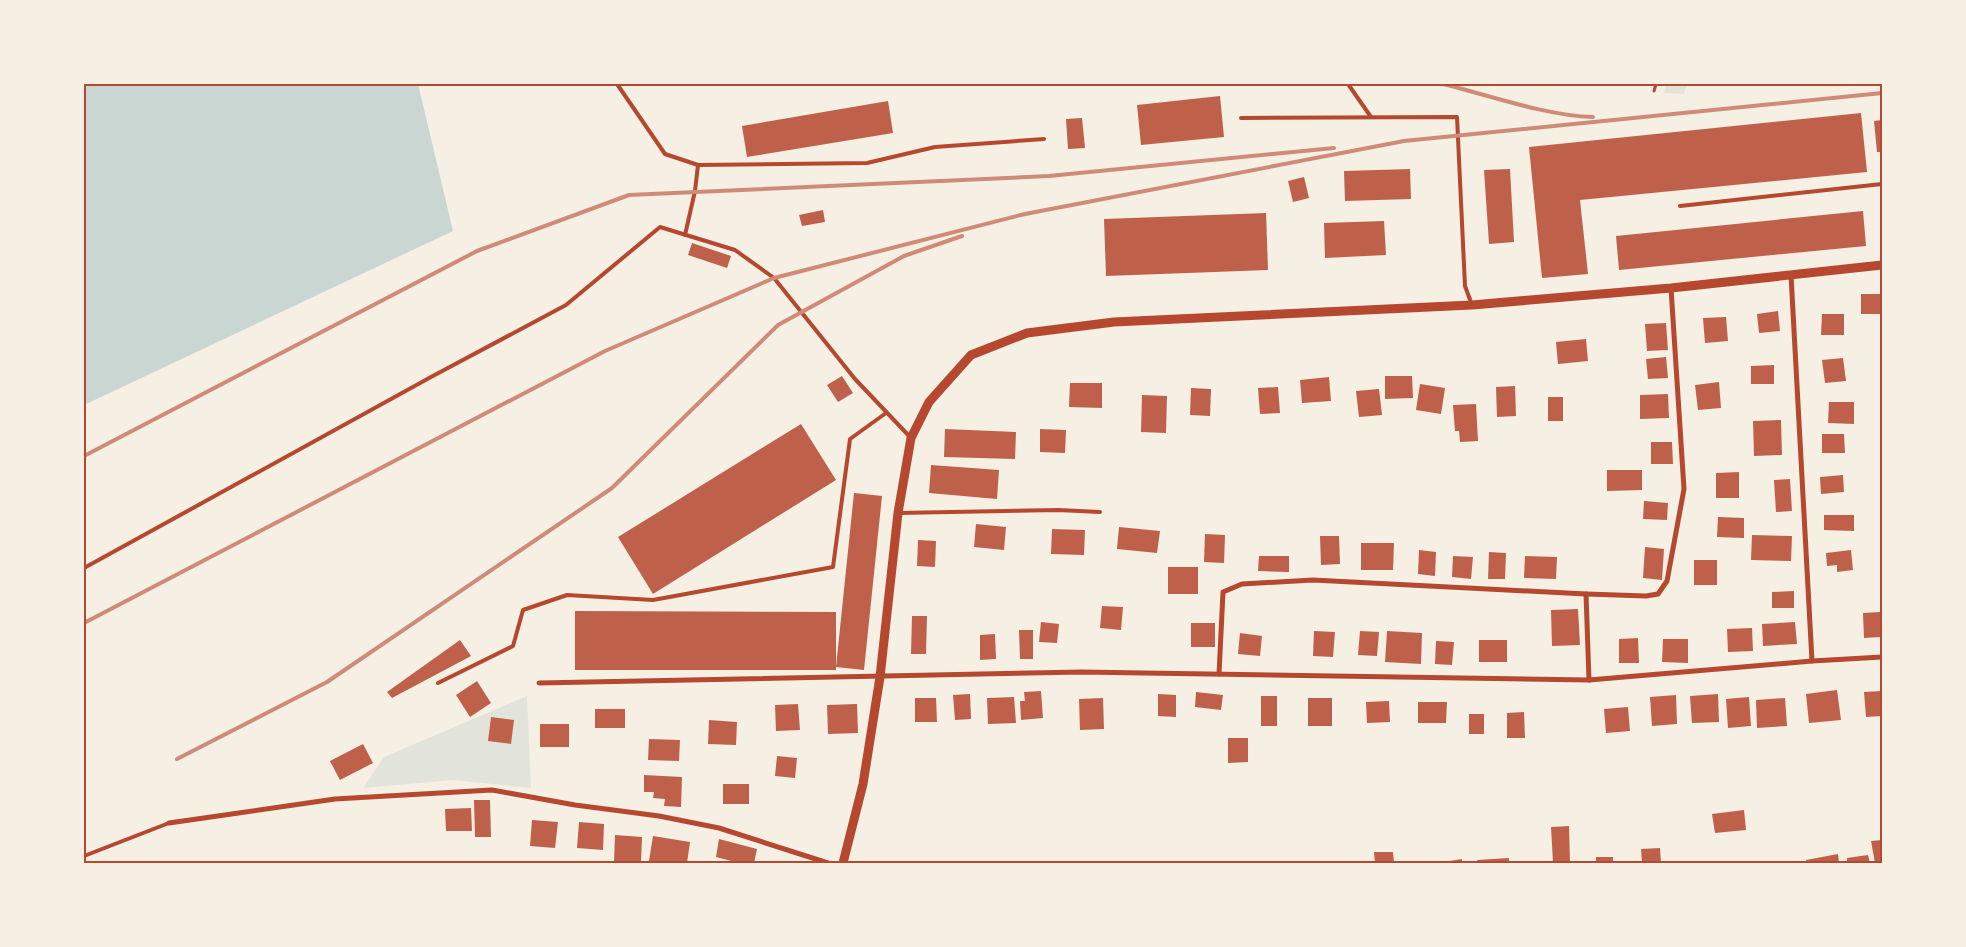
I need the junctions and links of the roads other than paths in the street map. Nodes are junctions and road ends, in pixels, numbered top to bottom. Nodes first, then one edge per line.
1 (617, 84) edge
2 (1348, 84) edge
3 (1371, 117) junction
4 (1241, 118) dead end
5 (1044, 139) dead end
6 (698, 165) junction
7 (1882, 184) edge
8 (1680, 206) dead end
9 (685, 235) junction
10 (1882, 265) edge
11 (1791, 274) junction
12 (1671, 288) junction
13 (1472, 305) junction
14 (886, 412) junction
15 (911, 438) junction
16 (1100, 512) dead end
17 (898, 513) junction
18 (84, 568) edge
19 (1586, 594) junction
20 (1882, 657) edge
21 (1812, 661) junction
22 (1219, 674) junction
23 (880, 677) junction
24 (1589, 680) junction
25 (438, 683) dead end
26 (539, 683) dead end
27 (169, 823) joint
28 (84, 856) edge
29 (828, 863) edge
30 (843, 863) edge

1 - 6 lane
2 - 3 lane
3 - 4 lane
3 - 13 lane
5 - 6 lane
6 - 9 lane
7 - 8 lane
9 - 14 lane
9 - 18 lane
10 - 11 street
11 - 12 street
11 - 21 street
12 - 13 street
12 - 19 street
13 - 15 street
14 - 15 lane
14 - 25 lane
15 - 17 street
16 - 17 lane
17 - 23 street
19 - 22 street
19 - 24 street
20 - 21 street
21 - 24 street
22 - 23 street
22 - 24 street
23 - 26 street
23 - 30 street
27 - 28 lane
27 - 29 street

